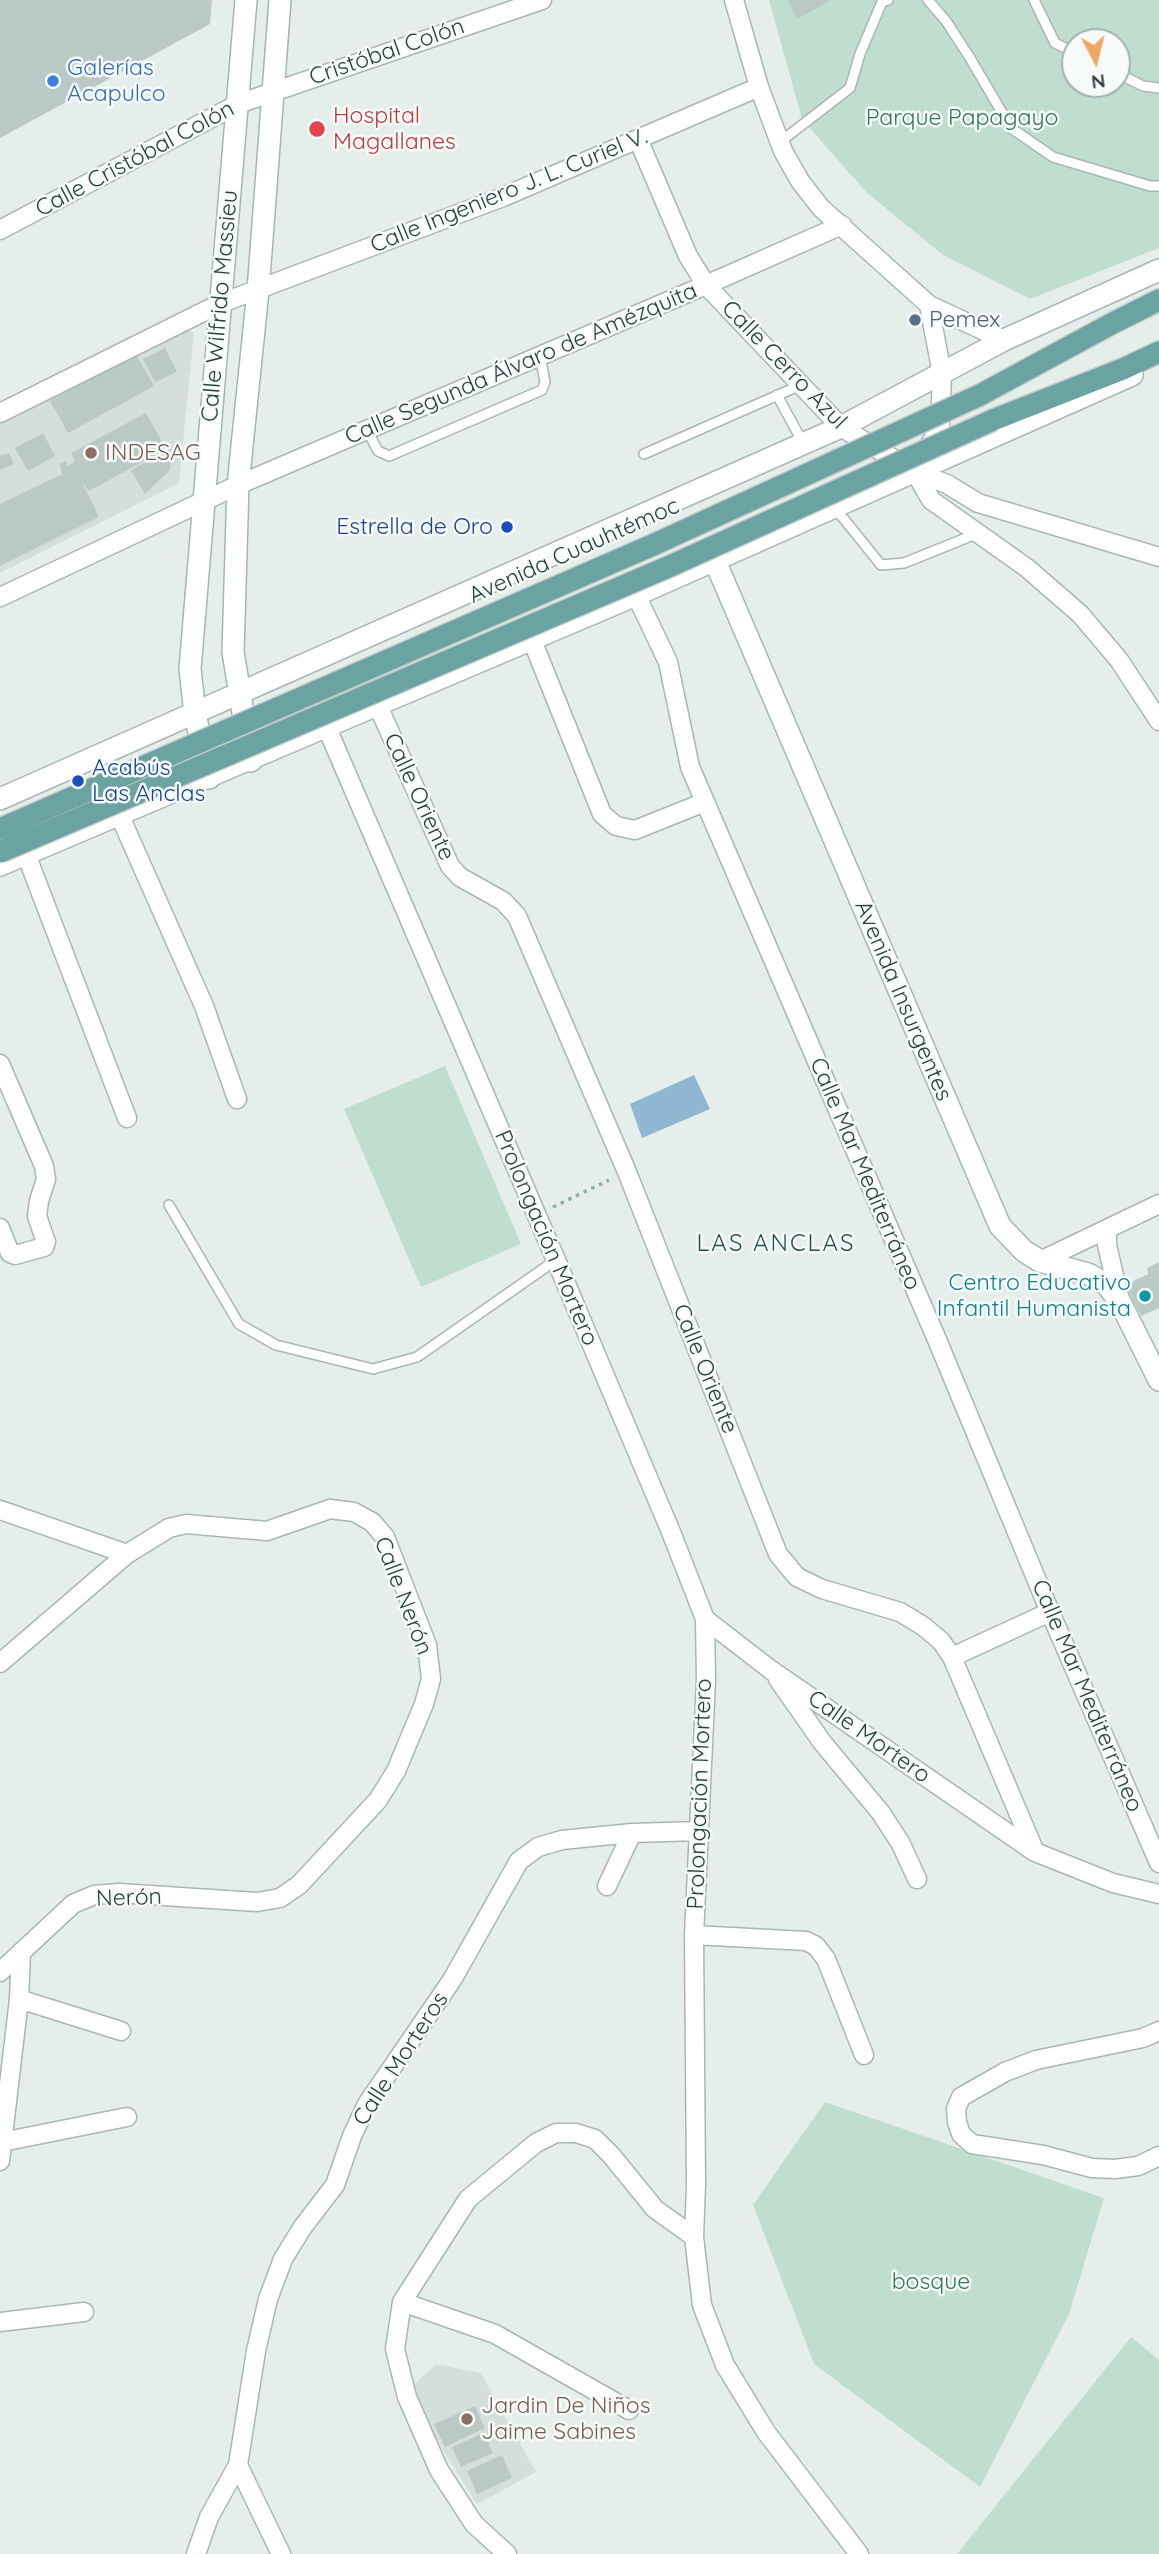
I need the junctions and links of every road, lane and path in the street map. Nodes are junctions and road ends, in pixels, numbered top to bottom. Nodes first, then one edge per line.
1 (246, 0) edge
2 (280, 0) edge
3 (542, 0) edge
4 (734, 0) edge
5 (888, 0) edge
6 (928, 0) edge
7 (1034, 0) edge
8 (1061, 46) edge
9 (1131, 80) edge
10 (759, 87) junction
11 (1159, 88) edge
12 (272, 90) junction
13 (238, 104) junction
14 (638, 139) junction
15 (780, 142) junction
16 (1159, 186) edge
17 (842, 225) junction
18 (0, 230) edge
19 (1159, 270) edge
20 (706, 285) junction
21 (258, 291) junction
22 (1159, 300) edge
23 (219, 304) junction
24 (929, 305) junction
25 (1004, 340) junction
26 (1159, 352) edge
27 (540, 356) junction
28 (1159, 363) edge
29 (942, 374) junction
30 (801, 384) junction
31 (777, 395) junction
32 (0, 413) edge
33 (841, 428) junction
34 (367, 430) junction
35 (803, 444) junction
36 (644, 454) dead end
37 (915, 472) junction
38 (238, 485) junction
39 (204, 501) junction
40 (835, 508) junction
41 (978, 533) junction
42 (1159, 557) edge
43 (715, 562) junction
44 (636, 595) junction
45 (0, 597) edge
46 (533, 640) junction
47 (239, 694) junction
48 (378, 706) junction
49 (195, 714) junction
50 (1159, 721) edge
51 (327, 728) junction
52 (251, 761) junction
53 (209, 778) junction
54 (0, 799) edge
55 (705, 802) junction
56 (119, 814) junction
57 (0, 829) edge
58 (0, 852) edge
59 (26, 854) junction
60 (0, 865) edge
61 (0, 1064) edge
62 (237, 1099) dead end
63 (127, 1118) dead end
64 (627, 1172) junction
65 (1159, 1204) edge
66 (169, 1205) dead end
67 (536, 1215) junction
68 (0, 1228) edge
69 (1107, 1228) junction
70 (556, 1259) junction
71 (1040, 1261) junction
72 (1120, 1302) junction
73 (1159, 1380) edge
74 (0, 1510) edge
75 (127, 1554) junction
76 (1050, 1612) junction
77 (705, 1619) junction
78 (952, 1657) junction
79 (0, 1663) edge
80 (771, 1670) junction
81 (699, 1831) junction
82 (632, 1833) junction
83 (1035, 1852) junction
84 (1159, 1863) edge
85 (917, 1879) dead end
86 (607, 1886) dead end
87 (1159, 1894) edge
88 (257, 1902) joint
89 (694, 1935) junction
90 (21, 1952) junction
91 (0, 1972) edge
92 (19, 1998) junction
93 (121, 2031) dead end
94 (1159, 2031) edge
95 (864, 2055) dead end
96 (127, 2117) dead end
97 (2, 2142) junction
98 (1159, 2156) edge
99 (0, 2161) edge
100 (694, 2237) junction
101 (402, 2302) junction
102 (84, 2312) dead end
103 (0, 2322) edge
104 (629, 2410) dead end
105 (238, 2465) junction
106 (196, 2554) edge
107 (281, 2554) edge
108 (507, 2554) edge
109 (859, 2554) edge

1 - 13 street, Calle Wilfrido Massieu
2 - 12 street, Calle Wilfrido Massieu
3 - 12 street, Cristóbal Colón
4 - 10 street
5 - 15 lane
6 - 16 lane
7 - 8 lane
9 - 11 lane
10 - 14 street, Calle Ingeniero J. L. Curiel V.
10 - 15 street
12 - 13 street, Calle Cristóbal Colón
12 - 21 street, Calle Wilfrido Massieu
13 - 18 street, Calle Cristóbal Colón
13 - 23 street, Calle Wilfrido Massieu
14 - 20 street, Calle Cerro Azul
14 - 21 street, Calle Ingeniero J. L. Curiel V.
15 - 17 street
17 - 20 street, Calle Segunda Álvaro de Amézquita
17 - 24 street
19 - 25 street
20 - 27 street, Calle Segunda Álvaro de Amézquita
20 - 30 street, Calle Cerro Azul
21 - 23 street, Calle Ingeniero J. L. Curiel V.
21 - 38 street, Calle Wilfrido Massieu
22 - 57 main road, Avenida Cuauhtémoc, bridge
23 - 32 street, Calle Ingeniero J. L. Curiel V.
23 - 39 street, Calle Wilfrido Massieu
24 - 25 street
24 - 29 street
25 - 29 street
26 - 58 main road, bridge
27 - 34 street, Calle Segunda Álvaro de Amézquita
27 - 34 lane
28 - 37 street
29 - 33 street
29 - 37 street
30 - 31 lane
30 - 33 street, Calle Cerro Azul
31 - 35 lane
31 - 36 lane
33 - 35 street
33 - 37 street, Calle Cerro Azul
34 - 38 street, Calle Segunda Álvaro de Amézquita
35 - 47 street
37 - 40 street
37 - 41 street, Calle Cerro Azul
37 - 42 street
38 - 39 street, Calle Segunda Álvaro de Amézquita
38 - 47 street, Calle Wilfrido Massieu
39 - 45 street, Calle Segunda Álvaro de Amézquita
39 - 49 street, Calle Wilfrido Massieu
40 - 41 lane
40 - 43 street
41 - 50 street, Calle Cerro Azul
43 - 44 street
43 - 71 street, Avenida Insurgentes
44 - 46 street
44 - 55 street, Calle Mar Mediterráneo
46 - 48 street
46 - 55 street
47 - 49 street
47 - 52 street, Calle Wilfrido Massieu
48 - 51 street
48 - 64 street, Calle Oriente
49 - 53 street, Calle Wilfrido Massieu
49 - 54 street
51 - 52 street
51 - 67 street, Prolongación Mortero
52 - 53 street
53 - 56 street
55 - 76 street, Calle Mar Mediterráneo
56 - 59 street
56 - 62 street
59 - 60 street
59 - 63 street
61 - 68 street
64 - 67 path
64 - 78 street, Calle Oriente
65 - 69 street
66 - 70 lane
67 - 70 street, Prolongación Mortero
69 - 71 street
69 - 72 street
70 - 77 street, Prolongación Mortero
71 - 72 street, Avenida Insurgentes
72 - 73 street, Avenida Insurgentes
74 - 75 street
75 - 79 street, Calle Nerón
75 - 88 street, Calle Nerón
76 - 78 street
76 - 84 street, Calle Mar Mediterráneo
77 - 80 street, Calle Mortero
77 - 81 street, Prolongación Mortero
78 - 83 street, Calle Oriente
80 - 83 street, Calle Mortero
80 - 85 street
81 - 82 street, Calle Morteros
81 - 89 street, Prolongación Mortero
82 - 86 street
82 - 105 street, Calle Morteros
83 - 87 street
88 - 90 street, Nerón
89 - 95 street
89 - 100 street, Prolongación Mortero
90 - 91 street, Nerón
90 - 92 street
92 - 93 street
92 - 97 street
94 - 98 street
96 - 97 street
97 - 99 street
100 - 101 street
100 - 109 street, Prolongación Mortero
101 - 104 street
101 - 108 street
102 - 103 street
105 - 106 street, Calle Morteros
105 - 107 street

